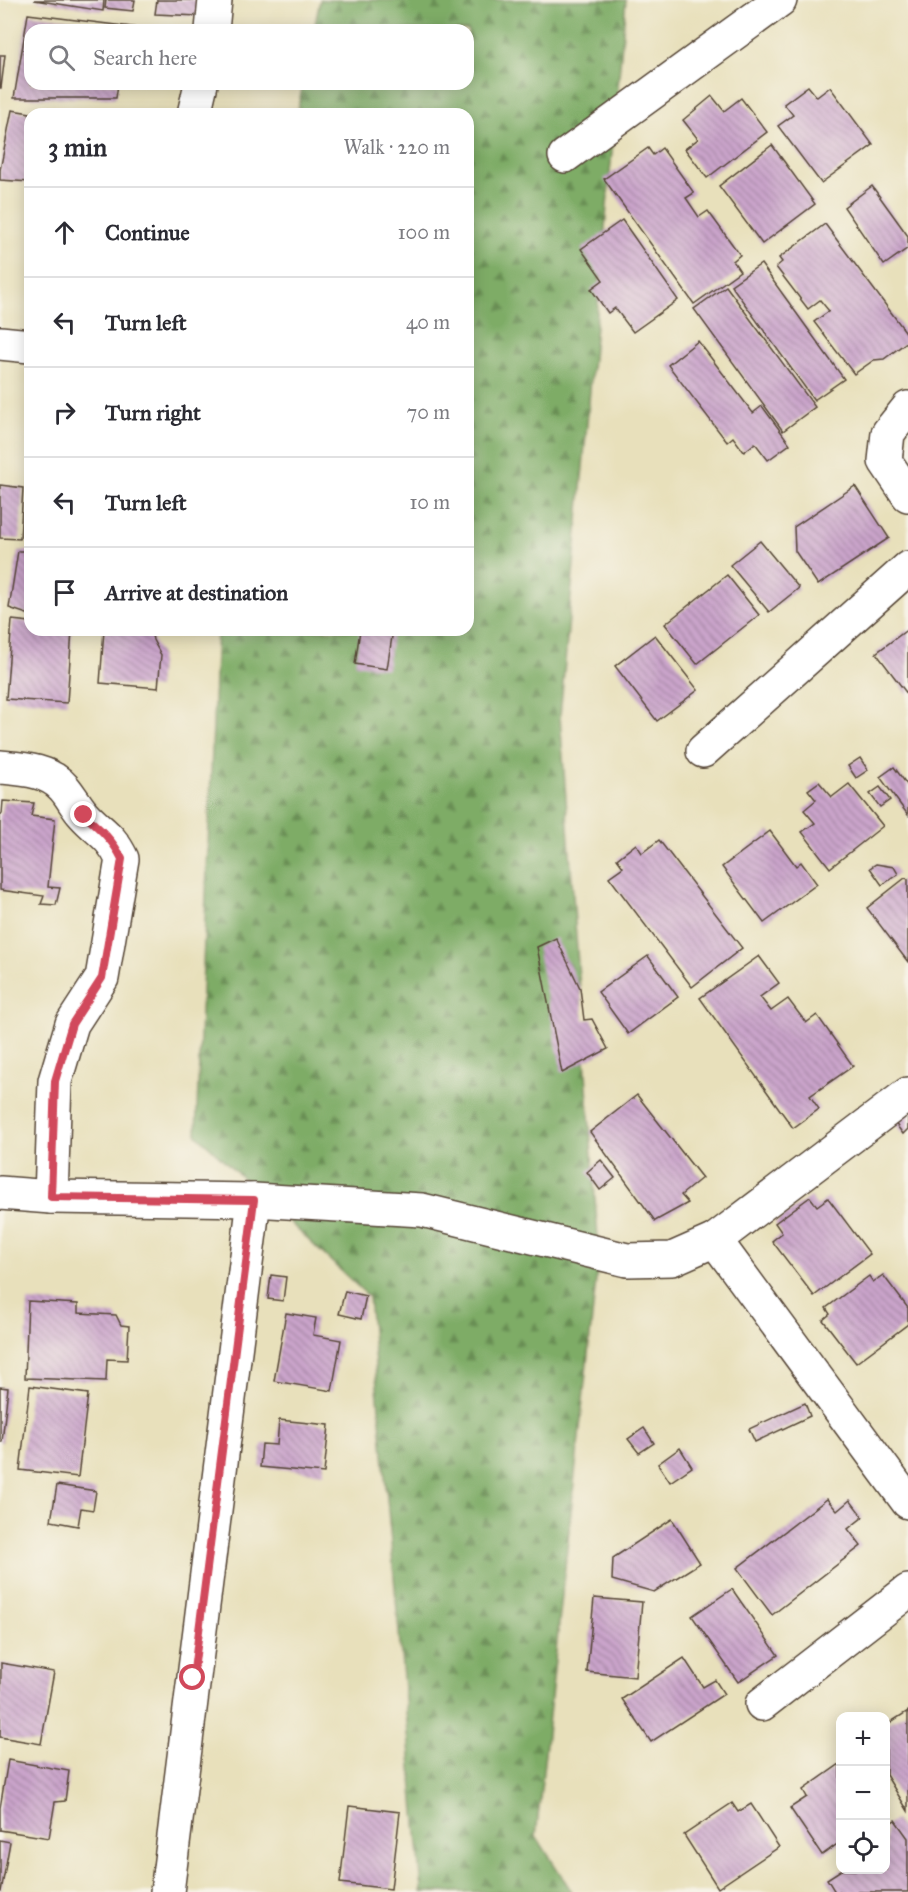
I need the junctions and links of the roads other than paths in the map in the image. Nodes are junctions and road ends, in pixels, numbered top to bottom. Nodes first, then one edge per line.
1 (215, 0) edge
2 (780, 0) edge
3 (213, 24) edge
4 (200, 90) edge
5 (195, 108) edge
6 (565, 156) dead end
7 (0, 343) edge
8 (24, 345) edge
9 (908, 408) edge
10 (908, 495) edge
11 (908, 568) edge
12 (703, 751) dead end
13 (0, 767) edge
14 (908, 1094) edge
15 (0, 1193) edge
16 (51, 1197) junction
17 (254, 1200) junction
18 (715, 1240) junction
19 (908, 1502) edge
20 (908, 1591) edge
21 (762, 1704) dead end
22 (167, 1892) edge

1 - 3 street
2 - 6 street
4 - 5 street
7 - 8 street
9 - 10 street
11 - 12 street
13 - 16 street
14 - 18 street
15 - 16 street
16 - 17 street
17 - 18 street
17 - 22 street
18 - 19 street
20 - 21 street

